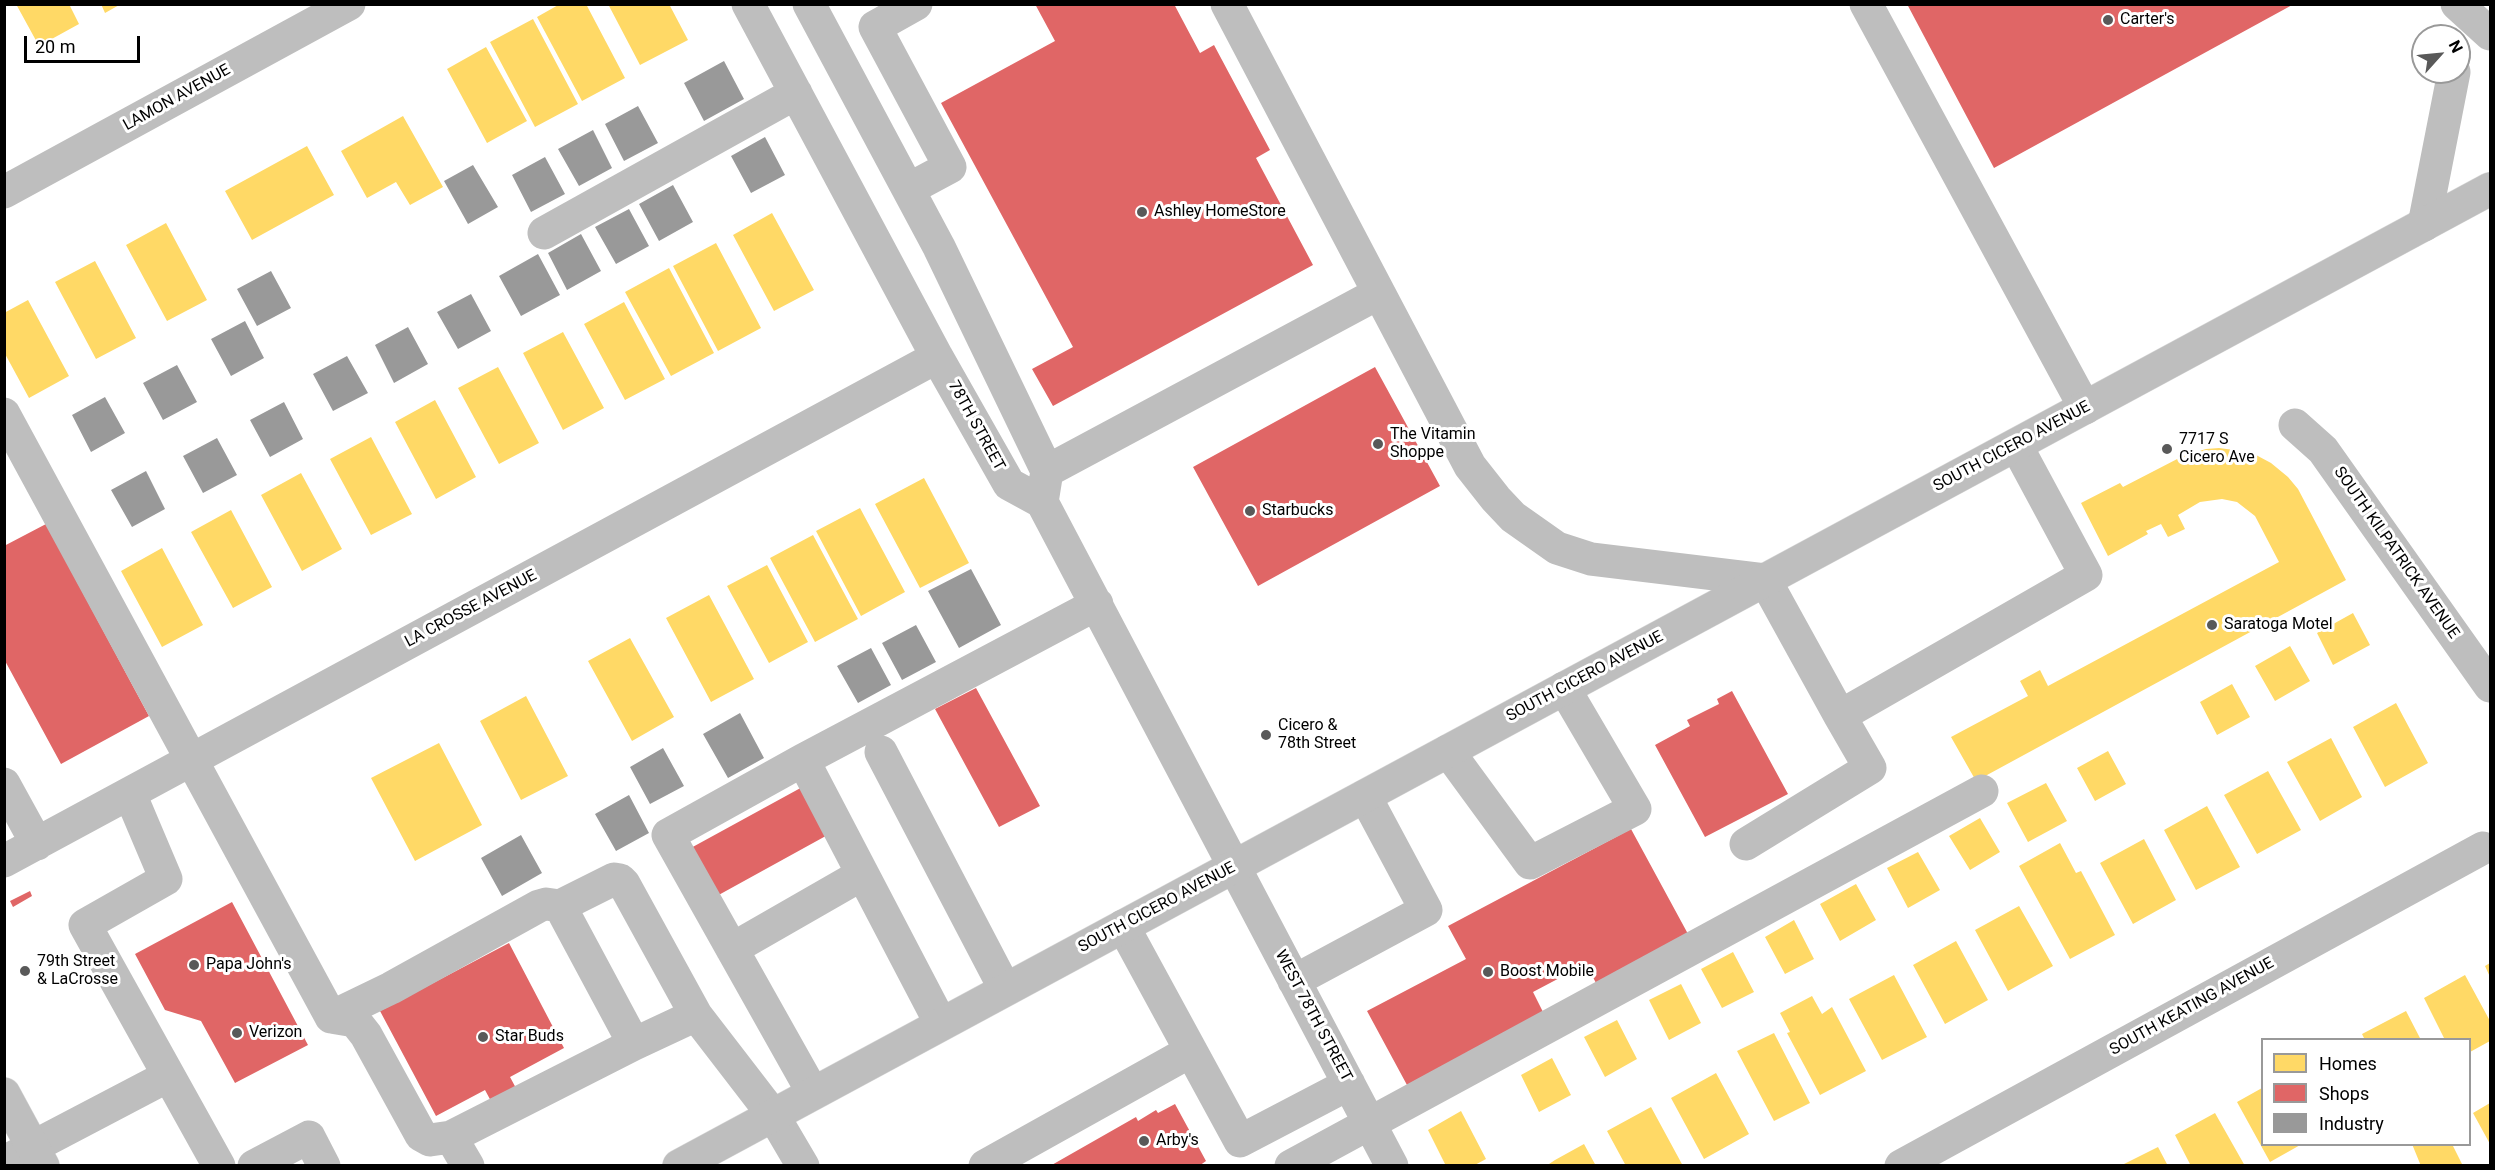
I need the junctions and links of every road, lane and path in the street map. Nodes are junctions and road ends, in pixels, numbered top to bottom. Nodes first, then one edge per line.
1 (349, 4) edge
2 (748, 4) edge
3 (808, 4) edge
4 (916, 4) edge
5 (1227, 4) edge
6 (1866, 4) edge
7 (2449, 4) edge
8 (2457, 4) edge
9 (2453, 24) edge
10 (2490, 34) edge
11 (2452, 84) edge
12 (796, 93) junction
13 (909, 189) junction
14 (2490, 189) edge
15 (4, 192) edge
16 (2424, 225) junction
17 (544, 233) dead end
18 (1379, 293) junction
19 (937, 357) junction
20 (2085, 408) junction
21 (4, 414) edge
22 (2295, 425) dead end
23 (2016, 445) junction
24 (1045, 487) junction
25 (1765, 580) junction
26 (1097, 604) junction
27 (2490, 686) edge
28 (1564, 688) junction
29 (1840, 716) junction
30 (1448, 751) junction
31 (881, 753) dead end
32 (192, 760) junction
33 (802, 760) junction
34 (4, 784) edge
35 (1982, 791) dead end
36 (130, 794) junction
37 (1365, 796) junction
38 (37, 844) junction
39 (1746, 844) dead end
40 (2483, 848) dead end
41 (4, 861) edge
42 (1233, 867) junction
43 (861, 875) junction
44 (560, 906) junction
45 (1123, 926) junction
46 (732, 949) junction
47 (1294, 981) junction
48 (1005, 989) junction
49 (696, 1015) junction
50 (331, 1017) junction
51 (941, 1024) junction
52 (634, 1044) junction
53 (1191, 1051) junction
54 (168, 1077) junction
55 (1349, 1084) junction
56 (813, 1093) junction
57 (4, 1094) edge
58 (773, 1115) junction
59 (1370, 1123) junction
60 (452, 1137) junction
61 (1240, 1153) edge
62 (38, 1156) edge
63 (4, 1162) edge
64 (219, 1166) edge
65 (254, 1166) edge
66 (324, 1166) edge
67 (468, 1166) edge
68 (679, 1166) edge
69 (803, 1166) edge
70 (985, 1166) edge
71 (1291, 1166) edge
72 (1392, 1166) edge
73 (1901, 1166) edge

1 - 15 street, LAMON AVENUE
2 - 12 street, 78TH STREET
3 - 13 street
4 - 13 street
5 - 18 street
6 - 20 street
7 - 9 street
8 - 10 street
11 - 16 street
12 - 17 street
12 - 19 street, 78TH STREET
13 - 24 street
14 - 16 street, SOUTH CICERO AVENUE
16 - 20 street, SOUTH CICERO AVENUE
18 - 24 street
18 - 25 street
19 - 24 street, 78TH STREET
19 - 32 street, LA CROSSE AVENUE
20 - 23 street, SOUTH CICERO AVENUE
21 - 32 street
22 - 27 street, SOUTH KILPATRICK AVENUE
23 - 25 street, SOUTH CICERO AVENUE
23 - 29 street
24 - 26 street
25 - 28 street, SOUTH CICERO AVENUE
25 - 29 street
26 - 33 street
26 - 42 street
28 - 30 street, SOUTH CICERO AVENUE
28 - 30 street
29 - 39 street
30 - 37 street, SOUTH CICERO AVENUE
31 - 48 street
32 - 36 street, LA CROSSE AVENUE
32 - 50 street
33 - 43 street
33 - 46 street
34 - 38 street
35 - 59 street
36 - 38 street, LA CROSSE AVENUE
36 - 54 street
37 - 42 street, SOUTH CICERO AVENUE
37 - 47 street
38 - 41 street, LA CROSSE AVENUE
40 - 73 street, SOUTH KEATING AVENUE
42 - 45 street, SOUTH CICERO AVENUE
42 - 47 street, WEST 78TH STREET
43 - 46 street
43 - 51 street
44 - 49 street
44 - 50 street
44 - 52 street
45 - 48 street, SOUTH CICERO AVENUE
45 - 53 street
46 - 56 street
47 - 55 street, WEST 78TH STREET
48 - 51 street, SOUTH CICERO AVENUE
49 - 52 street
49 - 58 street
50 - 60 street
51 - 56 street, SOUTH CICERO AVENUE
52 - 60 street
53 - 61 street
53 - 70 street
54 - 62 street
54 - 64 street
55 - 59 street, WEST 78TH STREET
55 - 61 street
56 - 58 street, SOUTH CICERO AVENUE
57 - 62 street
58 - 68 street, SOUTH CICERO AVENUE
58 - 69 street
59 - 71 street
59 - 72 street, WEST 78TH STREET
60 - 67 street
62 - 63 street
65 - 66 street

